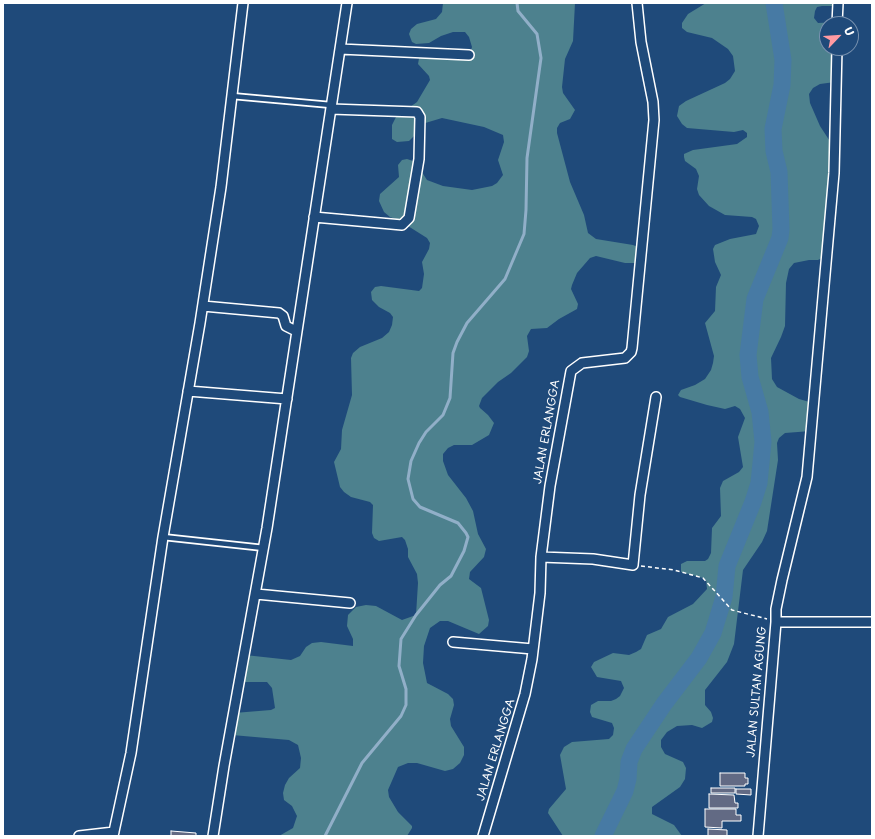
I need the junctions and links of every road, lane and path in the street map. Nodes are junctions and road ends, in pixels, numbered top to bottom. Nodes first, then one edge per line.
1 (243, 3) edge
2 (347, 3) edge
3 (637, 3) edge
4 (838, 3) edge
5 (837, 16) edge
6 (340, 49) junction
7 (469, 55) dead end
8 (837, 56) edge
9 (232, 96) junction
10 (331, 106) junction
11 (314, 217) junction
12 (203, 306) junction
13 (296, 331) junction
14 (188, 391) junction
15 (656, 397) dead end
16 (287, 400) junction
17 (163, 537) junction
18 (264, 548) junction
19 (542, 557) junction
20 (634, 565) junction
21 (256, 594) junction
22 (350, 603) dead end
23 (776, 622) junction
24 (872, 622) edge
25 (453, 642) dead end
26 (533, 649) junction
27 (114, 834) edge
28 (79, 836) edge
29 (213, 836) edge
30 (483, 836) edge
31 (758, 836) edge

1 - 9 street
2 - 6 street
3 - 19 street, JALAN ERLANGGA
4 - 5 street
6 - 7 street
6 - 10 street
8 - 23 street
9 - 10 lane
9 - 12 street
10 - 11 street
10 - 11 street
11 - 13 street
12 - 13 street
12 - 14 street
13 - 16 street
14 - 16 street
14 - 17 street
15 - 20 street
16 - 18 street
17 - 18 lane
17 - 27 street
18 - 21 street
19 - 20 street
19 - 26 street, JALAN ERLANGGA
20 - 23 path
21 - 22 street
21 - 29 street
23 - 24 street, JALAN SULTAN AGUNG
23 - 31 street, JALAN SULTAN AGUNG
25 - 26 street
26 - 30 street, JALAN ERLANGGA
27 - 28 street

